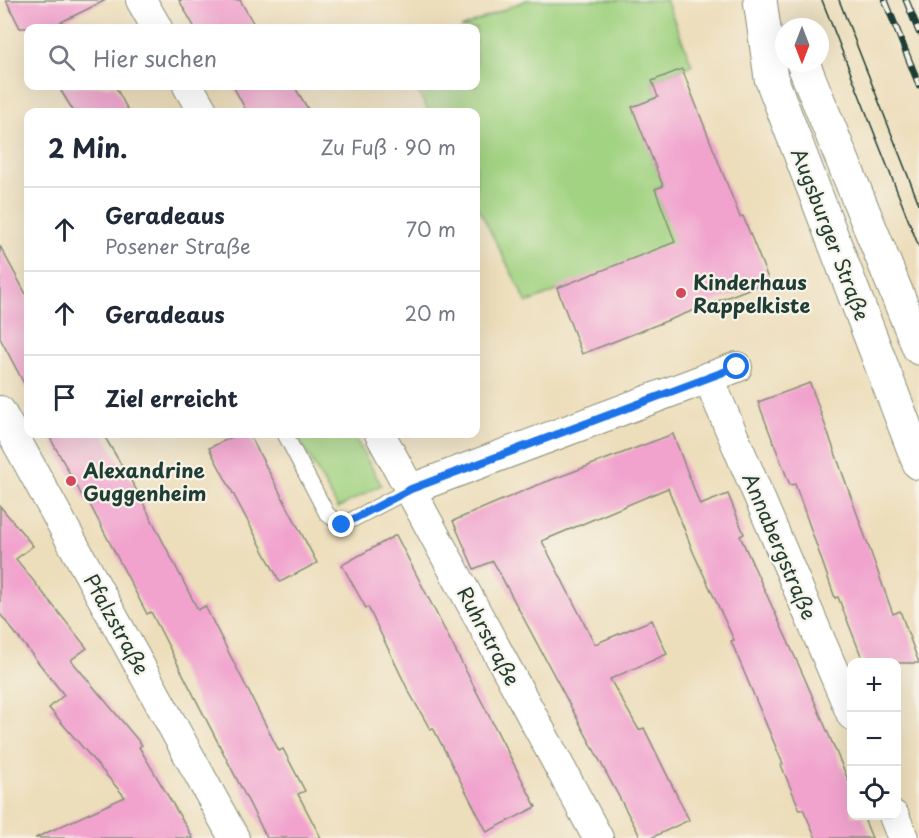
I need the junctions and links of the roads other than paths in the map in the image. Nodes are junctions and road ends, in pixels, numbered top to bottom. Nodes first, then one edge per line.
1 (141, 0) edge
2 (760, 0) edge
3 (765, 0) edge
4 (776, 18) edge
5 (155, 24) edge
6 (807, 72) edge
7 (190, 90) edge
8 (201, 108) edge
9 (919, 348) edge
10 (737, 367) dead end
11 (708, 377) junction
12 (0, 411) edge
13 (287, 438) edge
14 (382, 438) edge
15 (919, 463) edge
16 (411, 489) junction
17 (851, 712) edge
18 (896, 820) edge
19 (234, 838) edge
20 (597, 838) edge
21 (903, 838) edge

1 - 5 street
2 - 15 main road, Augsburger Straße
3 - 4 main road
6 - 9 main road, Augsburger Straße
7 - 8 street
10 - 11 street
11 - 16 street
11 - 17 street, Annabergstraße
12 - 19 street, Pfalzstraße
13 - 16 lane
14 - 16 street, Ruhrstraße
16 - 20 street, Ruhrstraße
18 - 21 street

